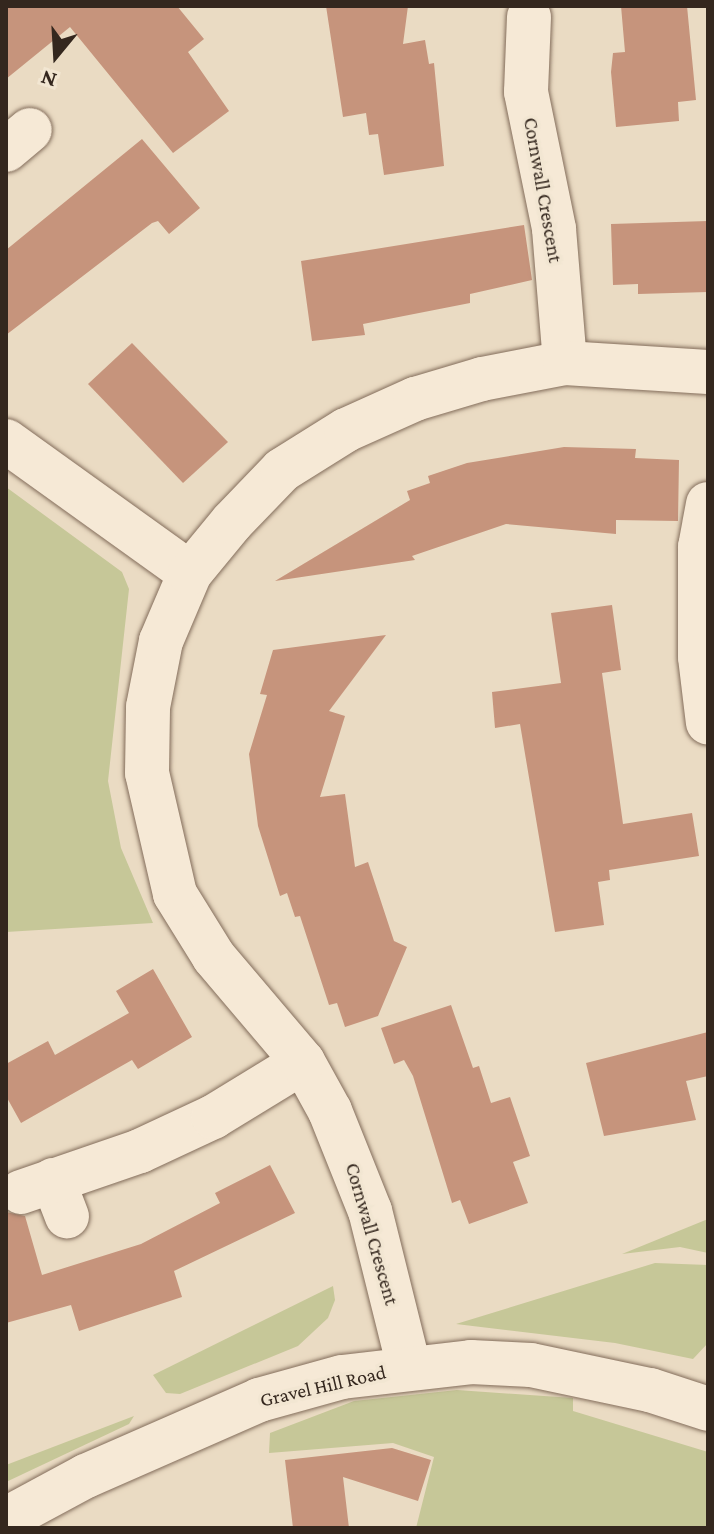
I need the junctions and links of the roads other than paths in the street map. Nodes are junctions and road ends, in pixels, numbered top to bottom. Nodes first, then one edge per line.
1 (529, 17) dead end
2 (565, 363) junction
3 (708, 372) edge
4 (6, 441) edge
5 (708, 504) edge
6 (190, 573) junction
7 (708, 723) edge
8 (303, 1062) junction
9 (47, 1196) dead end
10 (409, 1367) junction
11 (708, 1409) edge
12 (6, 1519) edge

1 - 2 street, Cornwall Crescent
2 - 3 street, Cornwall Crescent
2 - 6 street, Cornwall Crescent
4 - 6 street
5 - 7 street
6 - 8 street, Cornwall Crescent
8 - 9 street
8 - 10 street, Cornwall Crescent
10 - 11 street, Gravel Hill Road
10 - 12 street, Gravel Hill Road

